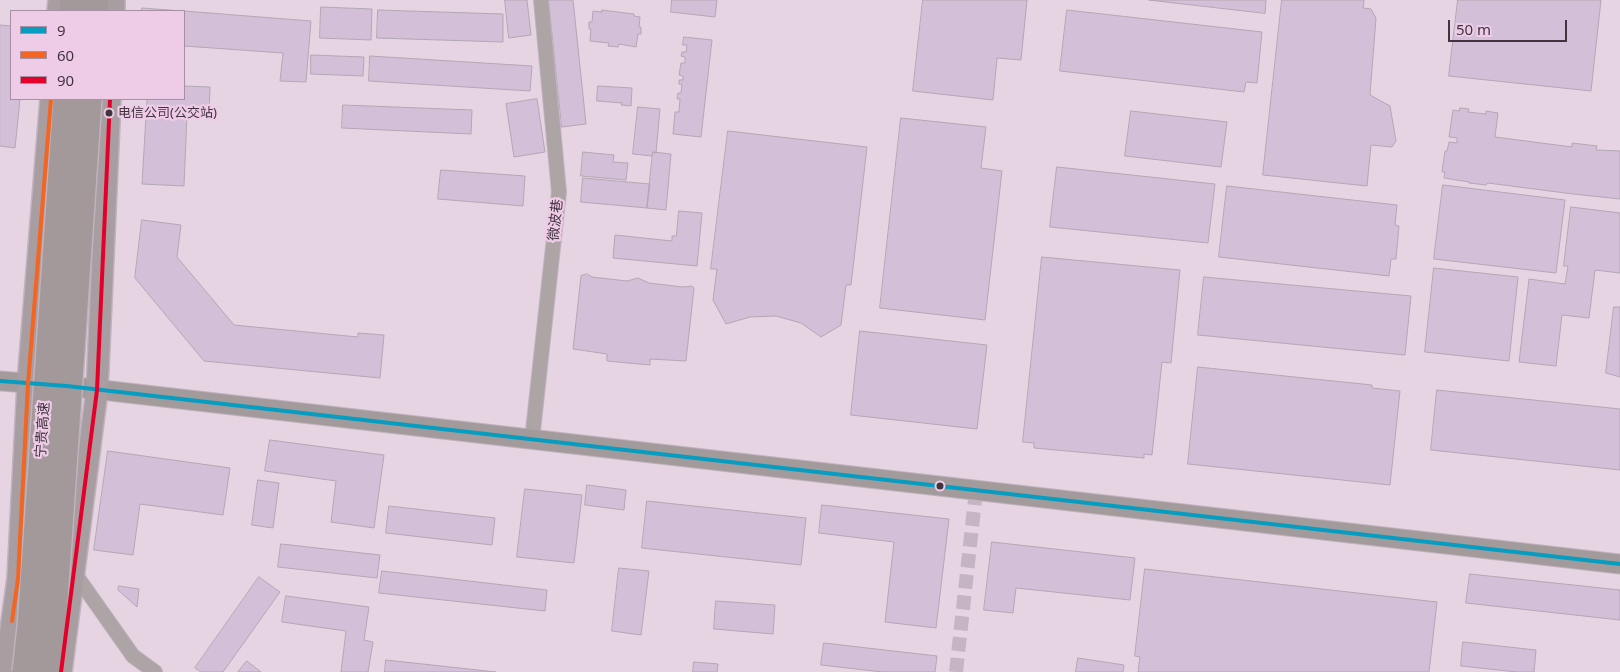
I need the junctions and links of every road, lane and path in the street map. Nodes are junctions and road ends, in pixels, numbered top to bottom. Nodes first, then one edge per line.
1 (541, 0) edge
2 (51, 100) edge
3 (66, 100) edge
4 (89, 100) edge
5 (110, 100) edge
6 (0, 380) edge
7 (28, 384) junction
8 (97, 390) junction
9 (532, 440) junction
10 (1620, 564) edge
11 (73, 570) junction
12 (6, 672) edge
13 (25, 672) edge
14 (48, 672) edge
15 (61, 672) edge
16 (155, 672) edge

1 - 9 street, 微波巷
2 - 7 main road
3 - 13 highway, 宁贵高速, bridge
4 - 14 highway, 宁贵高速, bridge
5 - 8 main road
6 - 7 main road
7 - 8 main road
7 - 12 main road
8 - 9 main road
8 - 11 main road
9 - 10 main road
11 - 15 main road
11 - 16 street

